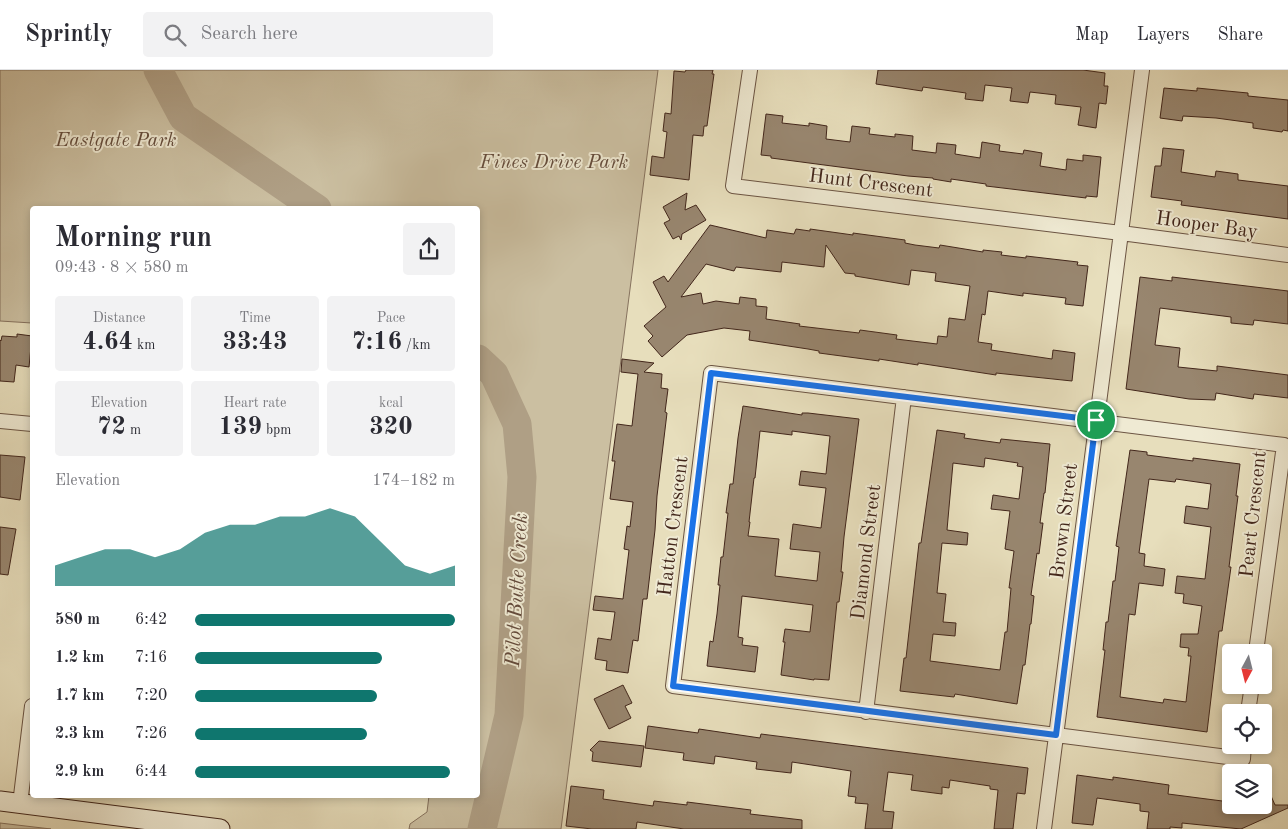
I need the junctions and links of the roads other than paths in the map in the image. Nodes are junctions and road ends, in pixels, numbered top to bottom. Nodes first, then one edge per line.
1 (750, 70) edge
2 (1142, 70) edge
3 (1121, 233) junction
4 (1288, 255) edge
5 (904, 397) junction
6 (1096, 420) junction
7 (0, 421) edge
8 (30, 424) edge
9 (1257, 644) edge
10 (866, 712) junction
11 (30, 722) edge
12 (1056, 735) junction
13 (1243, 754) edge
14 (0, 802) edge
15 (20, 804) junction
16 (220, 829) edge
17 (1044, 829) edge

1 - 3 street, Hunt Crescent
2 - 3 street, Brown Street
3 - 4 street, Hooper Bay
3 - 6 street, Brown Street
5 - 6 street, Hatton Crescent
5 - 10 street, Diamond Street
5 - 10 street, Hatton Crescent
6 - 9 street, Peart Crescent
6 - 12 street, Brown Street
7 - 8 street
10 - 12 street, Hatton Crescent
11 - 15 street
12 - 13 street
12 - 17 street, Brown Street
14 - 15 street
15 - 16 street

